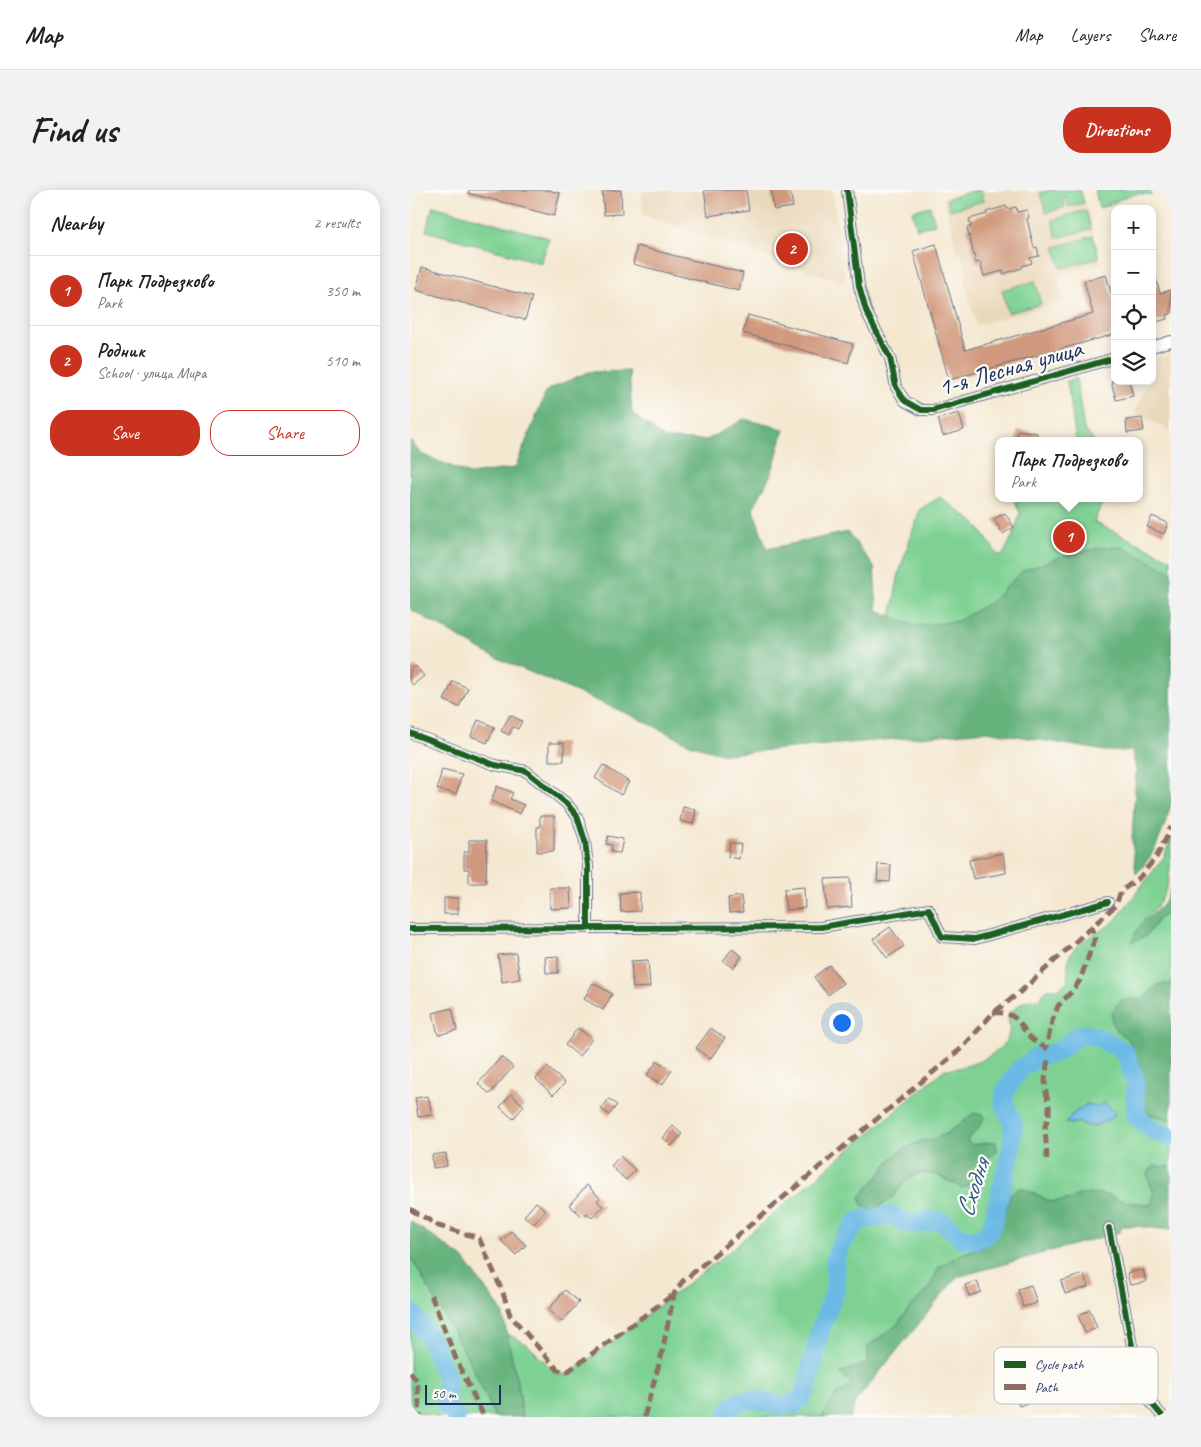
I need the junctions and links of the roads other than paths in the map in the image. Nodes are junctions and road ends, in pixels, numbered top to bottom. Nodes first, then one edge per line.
1 (847, 190) edge
2 (1171, 341) edge
3 (1156, 346) edge
4 (1111, 359) edge
5 (410, 732) edge
6 (1108, 902) dead end
7 (588, 928) junction
8 (410, 929) edge
9 (1109, 1228) dead end
10 (1132, 1347) edge
11 (1151, 1404) edge
12 (1163, 1417) edge

1 - 4 street, 1-я Лесная улица
2 - 3 street
5 - 7 street
6 - 7 street
7 - 8 street
9 - 10 street
11 - 12 street

